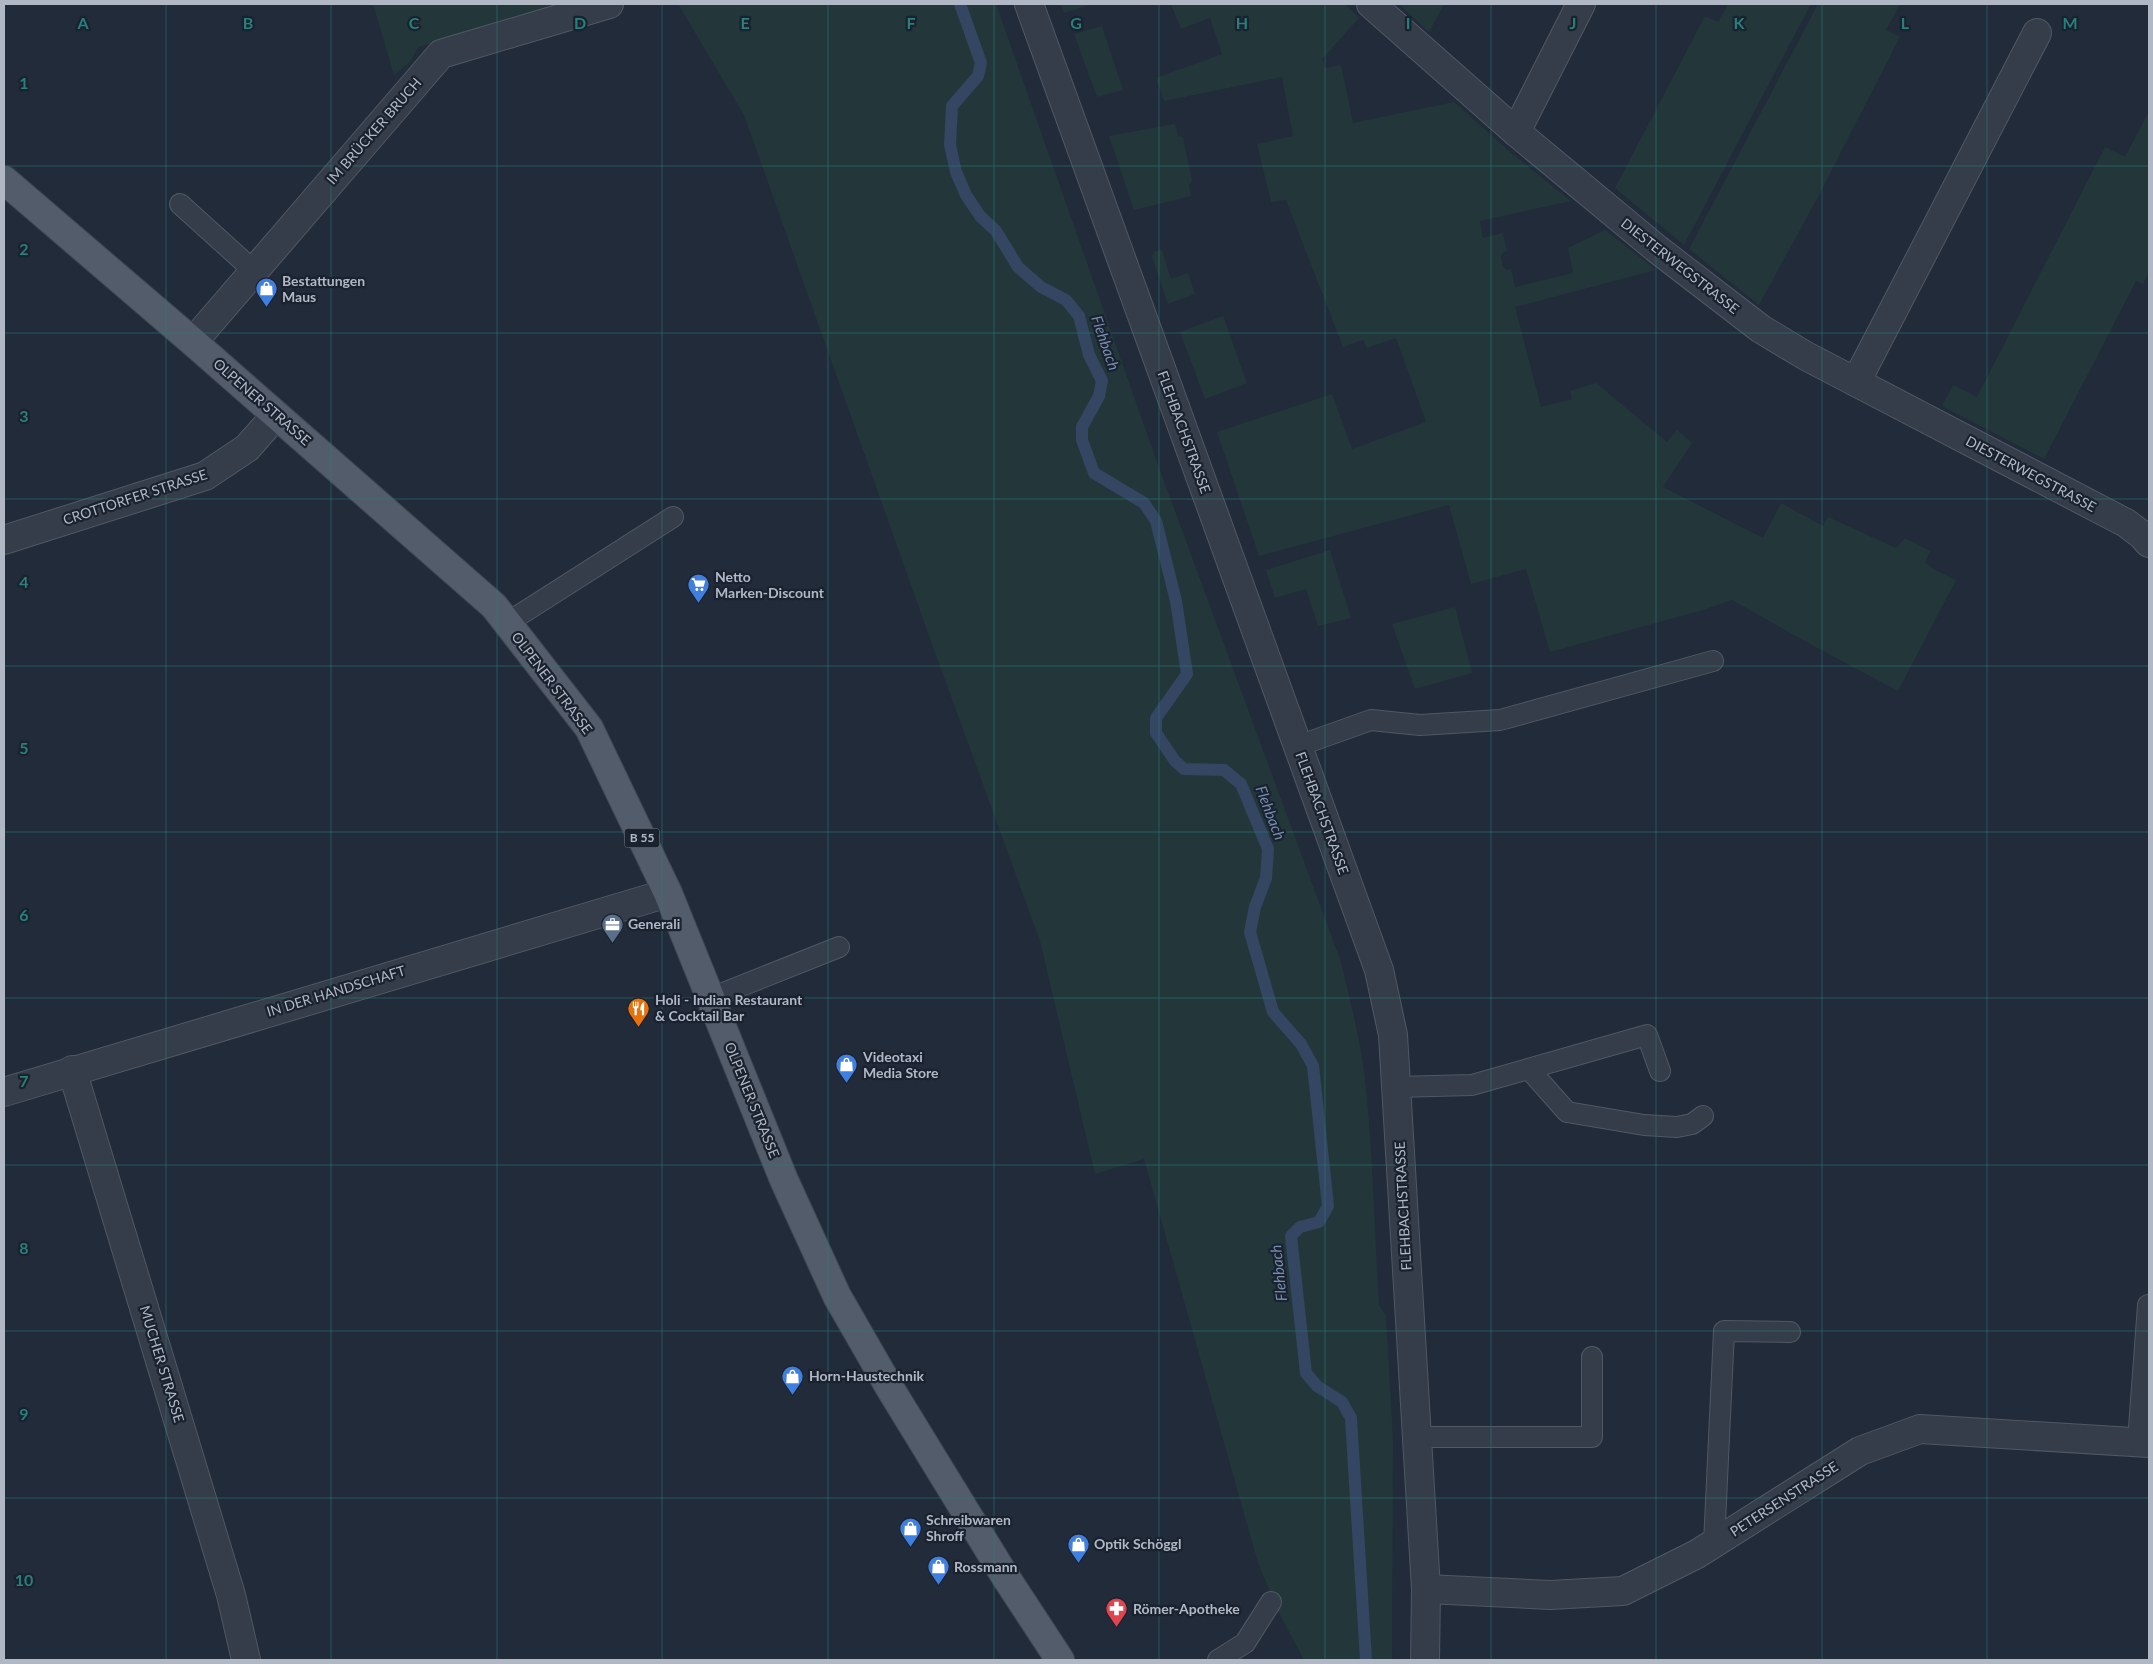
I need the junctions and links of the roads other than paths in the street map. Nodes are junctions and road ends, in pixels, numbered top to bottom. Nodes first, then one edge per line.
1 (609, 4) edge
2 (1029, 4) edge
3 (1371, 4) edge
4 (1581, 4) edge
5 (2037, 33) dead end
6 (1516, 132) junction
7 (4, 180) edge
8 (180, 204) dead end
9 (254, 271) junction
10 (193, 342) junction
11 (1856, 382) junction
12 (276, 415) junction
13 (673, 517) dead end
14 (4, 540) edge
15 (2149, 543) edge
16 (507, 624) junction
17 (1713, 661) dead end
18 (1298, 746) junction
19 (668, 893) junction
20 (839, 947) dead end
21 (711, 998) junction
22 (72, 1070) junction
23 (1529, 1070) junction
24 (1660, 1071) dead end
25 (1396, 1087) junction
26 (4, 1092) edge
27 (1703, 1116) dead end
28 (2148, 1305) dead end
29 (1790, 1332) dead end
30 (1592, 1357) dead end
31 (1417, 1437) junction
32 (2143, 1442) edge
33 (1714, 1544) junction
34 (1426, 1590) junction
35 (1272, 1602) dead end
36 (246, 1660) edge
37 (1060, 1660) edge
38 (1218, 1660) edge
39 (1425, 1660) edge

1 - 9 street, IM BRÜCKER BRUCH
2 - 18 street, FLEHBACHSTRASSE
3 - 6 street, DIESTERWEGSTRASSE
4 - 6 street
5 - 11 street
6 - 11 street, DIESTERWEGSTRASSE
7 - 10 main road, OLPENER STRASSE / B 55
8 - 9 lane
9 - 10 street, IM BRÜCKER BRUCH
10 - 12 main road, OLPENER STRASSE / B 55
11 - 15 street, DIESTERWEGSTRASSE
12 - 14 street, CROTTORFER STRASSE
12 - 16 main road, OLPENER STRASSE / B 55
13 - 16 lane
16 - 19 main road, OLPENER STRASSE / B 55
17 - 18 lane
18 - 25 street, FLEHBACHSTRASSE
19 - 21 main road, OLPENER STRASSE / B 55
19 - 22 street, IN DER HANDSCHAFT
20 - 21 lane
21 - 37 main road, OLPENER STRASSE / B 55
22 - 26 street, IN DER HANDSCHAFT
22 - 36 street, MUCHER STRASSE
23 - 24 lane
23 - 25 lane
23 - 27 lane
25 - 31 street, FLEHBACHSTRASSE
28 - 32 lane
29 - 33 lane
30 - 31 lane
31 - 34 street, FLEHBACHSTRASSE
32 - 33 street, PETERSENSTRASSE
33 - 34 street, PETERSENSTRASSE
34 - 39 street, FLEHBACHSTRASSE
35 - 38 lane

